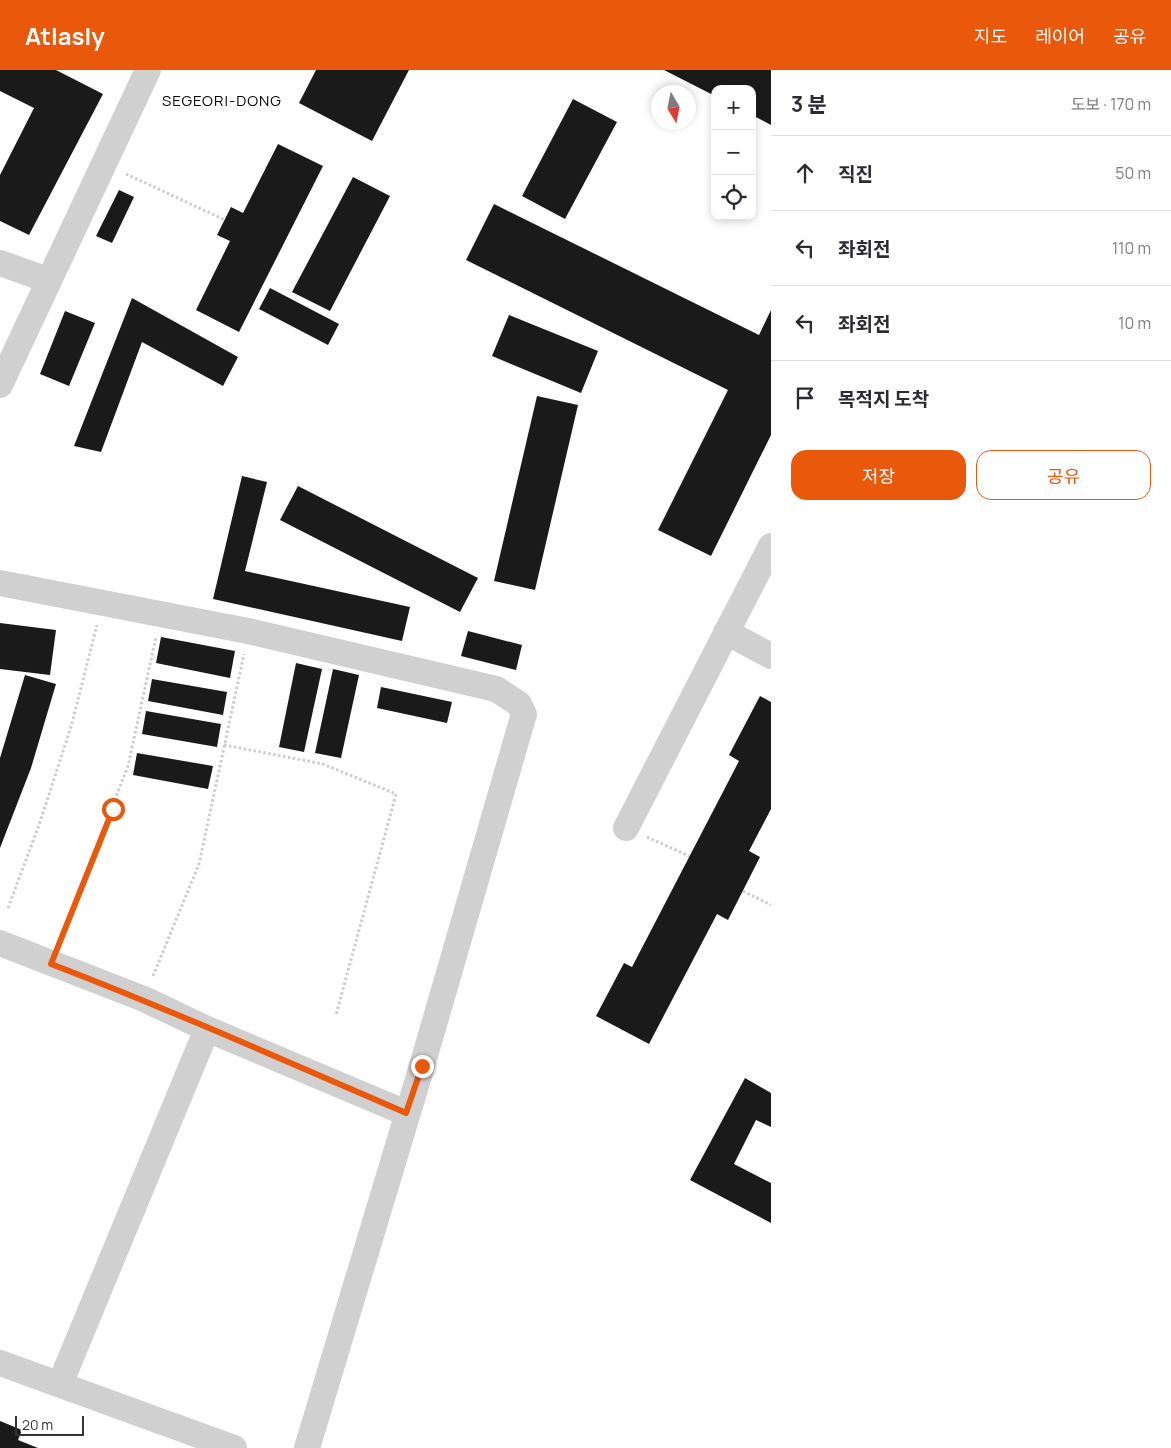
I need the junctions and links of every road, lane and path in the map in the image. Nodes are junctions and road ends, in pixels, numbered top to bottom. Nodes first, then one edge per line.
1 (148, 70) edge
2 (104, 163) junction
3 (225, 220) dead end
4 (0, 263) edge
5 (48, 280) junction
6 (0, 385) edge
7 (771, 546) edge
8 (0, 583) edge
9 (102, 603) junction
10 (161, 614) junction
11 (248, 631) junction
12 (726, 632) junction
13 (771, 656) edge
14 (224, 745) junction
15 (626, 828) joint
16 (690, 856) dead end
17 (743, 891) dead end
18 (771, 905) edge
19 (8, 908) dead end
20 (0, 943) edge
21 (51, 964) junction
22 (144, 999) junction
23 (336, 1014) dead end
24 (208, 1029) junction
25 (406, 1113) junction
26 (0, 1363) edge
27 (60, 1384) junction
28 (234, 1448) edge
29 (307, 1448) edge

1 - 2 street
2 - 3 path
2 - 5 street
4 - 5 street
5 - 6 street
7 - 12 street
8 - 9 street
9 - 10 street
9 - 19 path
10 - 11 street
10 - 21 path
11 - 14 path
11 - 25 street
12 - 13 street
12 - 15 street
14 - 22 path
14 - 23 path
15 - 16 path
17 - 18 path
20 - 21 street
21 - 22 street
22 - 24 street
24 - 25 street
24 - 27 street
25 - 29 street
26 - 27 street
27 - 28 street

